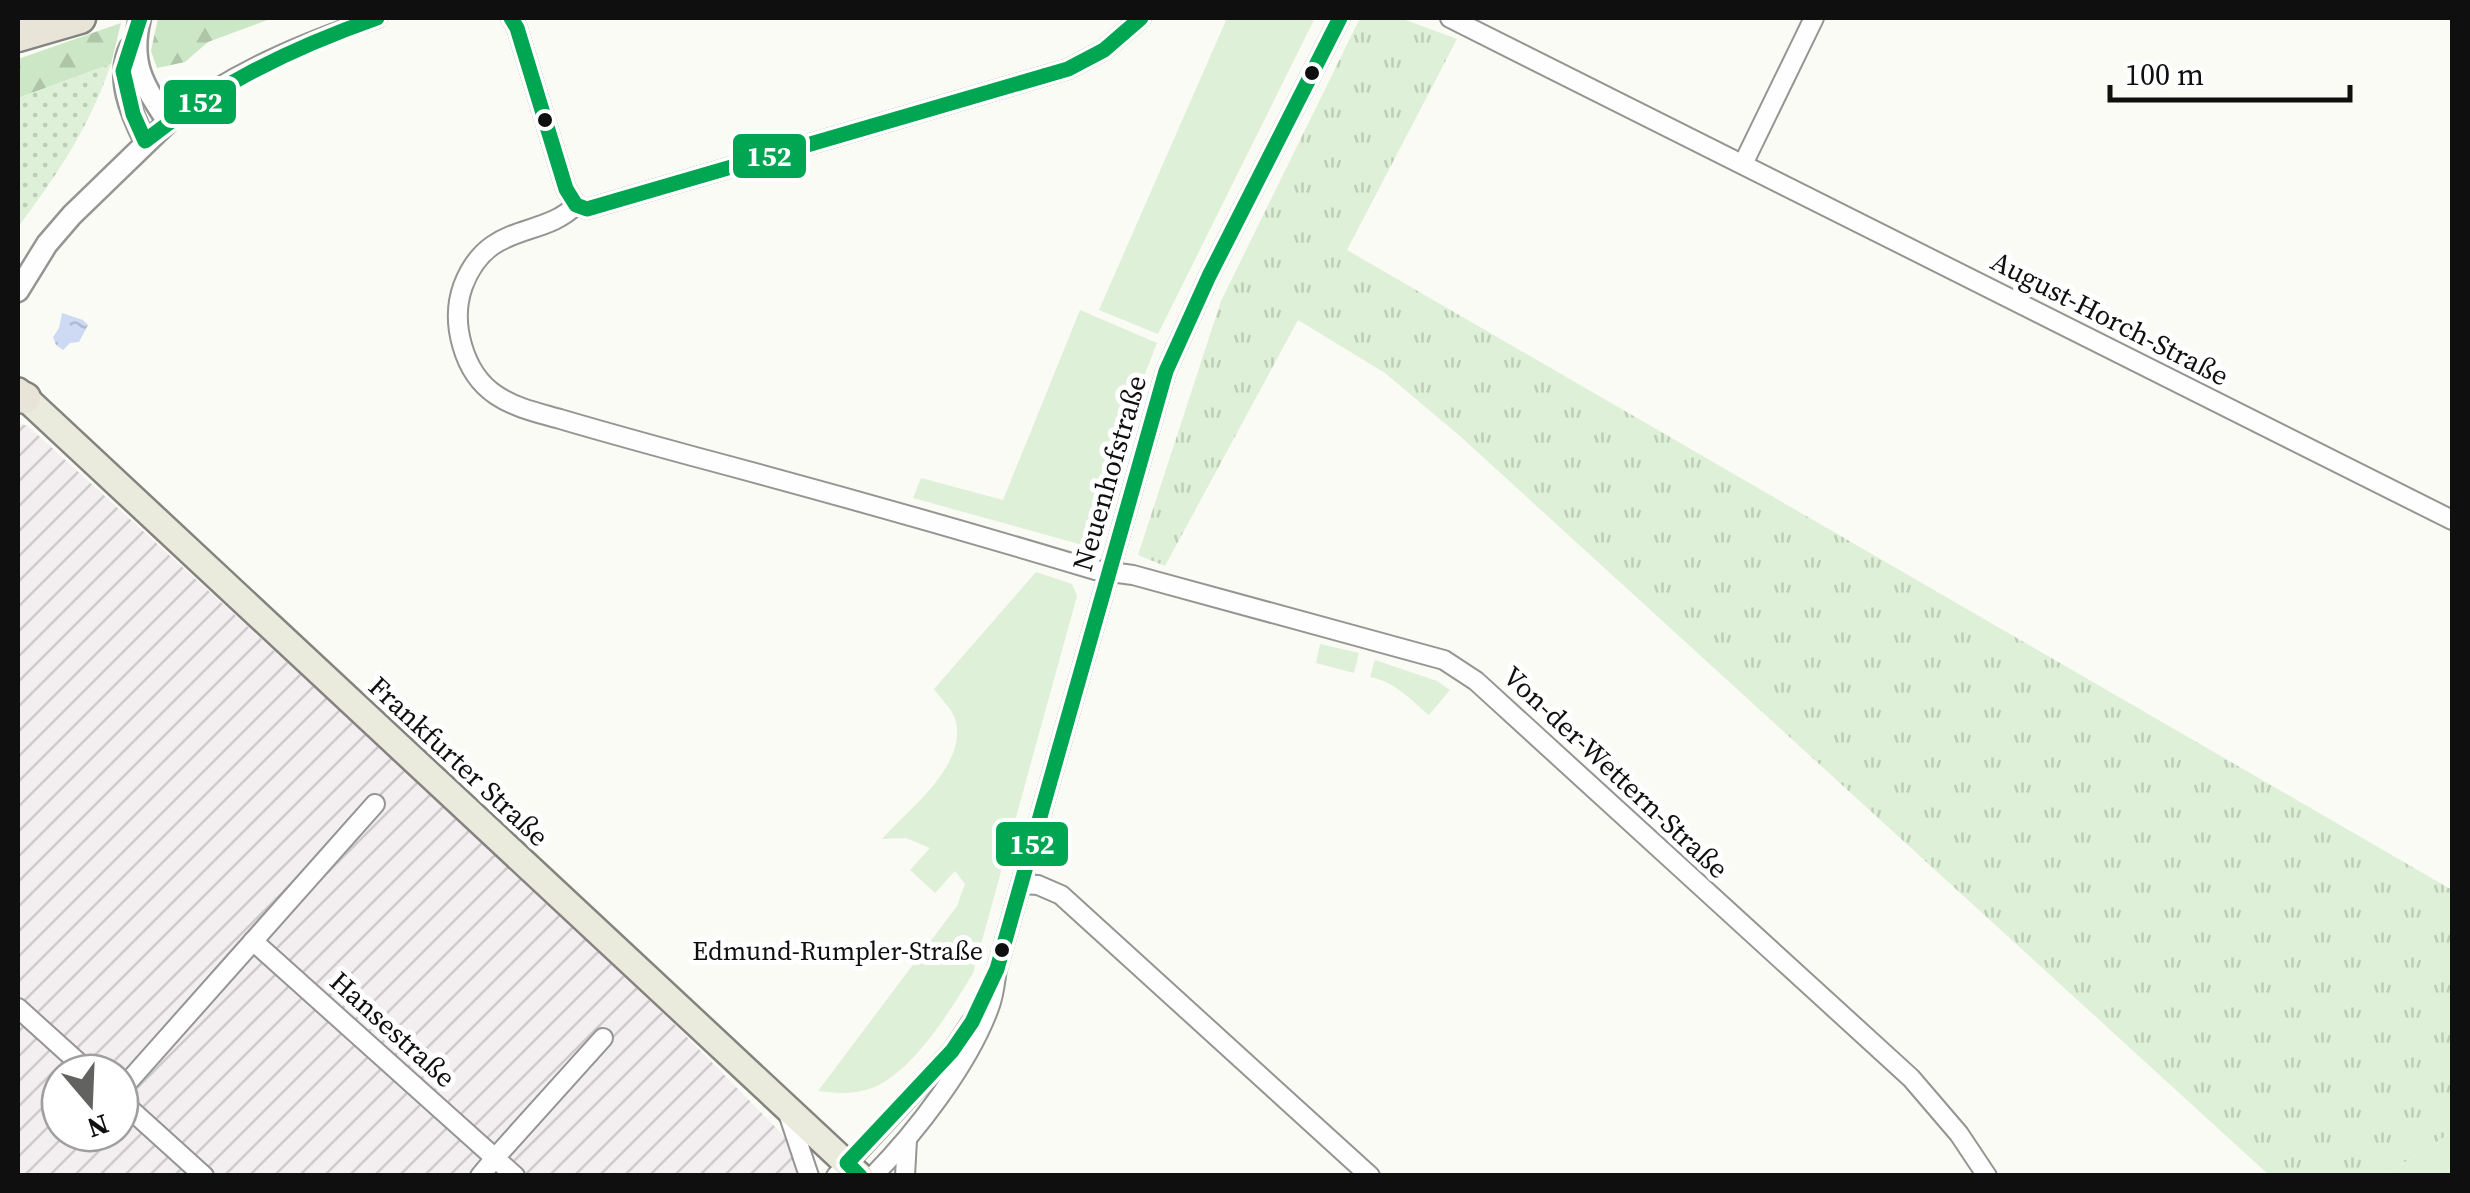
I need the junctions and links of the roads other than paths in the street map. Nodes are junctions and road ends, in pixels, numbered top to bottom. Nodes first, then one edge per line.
1 (80, 18) edge
2 (377, 18) edge
3 (511, 18) edge
4 (1141, 18) edge
5 (1340, 18) edge
6 (1450, 18) edge
7 (1814, 18) edge
8 (138, 25) edge
9 (18, 36) edge
10 (130, 58) junction
11 (168, 122) junction
12 (145, 141) junction
13 (1743, 164) junction
14 (576, 205) junction
15 (47, 244) junction
16 (18, 270) edge
17 (18, 291) edge
18 (19, 390) edge
19 (2452, 520) edge
20 (1109, 574) junction
21 (376, 804) dead end
22 (1021, 884) junction
23 (253, 942) junction
24 (997, 969) junction
25 (18, 1008) edge
26 (603, 1038) dead end
27 (68, 1053) edge
28 (140, 1069) edge
29 (785, 1106) junction
30 (140, 1118) edge
31 (908, 1135) junction
32 (496, 1158) junction
33 (847, 1172) edge
34 (204, 1176) edge
35 (480, 1176) edge
36 (514, 1176) edge
37 (809, 1176) edge
38 (873, 1176) edge
39 (905, 1176) edge
40 (1370, 1176) edge
41 (1987, 1176) edge

1 - 9 highway
2 - 11 street
3 - 14 street
4 - 14 street
5 - 20 street, Neuenhofstraße
6 - 13 street, August-Horch-Straße
7 - 13 street
8 - 10 street
10 - 11 street
10 - 12 street
11 - 12 street
12 - 15 street
13 - 19 street, August-Horch-Straße
14 - 20 street, Von-der-Wettern-Straße
15 - 16 street
15 - 17 street
18 - 29 main road, Frankfurter Straße
20 - 22 street, Neuenhofstraße
20 - 41 street, Von-der-Wettern-Straße
21 - 23 street
22 - 24 street, Neuenhofstraße
22 - 40 street
23 - 28 street
23 - 32 street, Hansestraße
24 - 31 street, Neuenhofstraße
24 - 33 street, Neuenhofstraße
25 - 27 street
26 - 32 street
29 - 33 main road, Frankfurter Straße
29 - 37 street
30 - 34 street
31 - 38 street, Neuenhofstraße
31 - 39 street
32 - 35 street
32 - 36 street, Hansestraße

